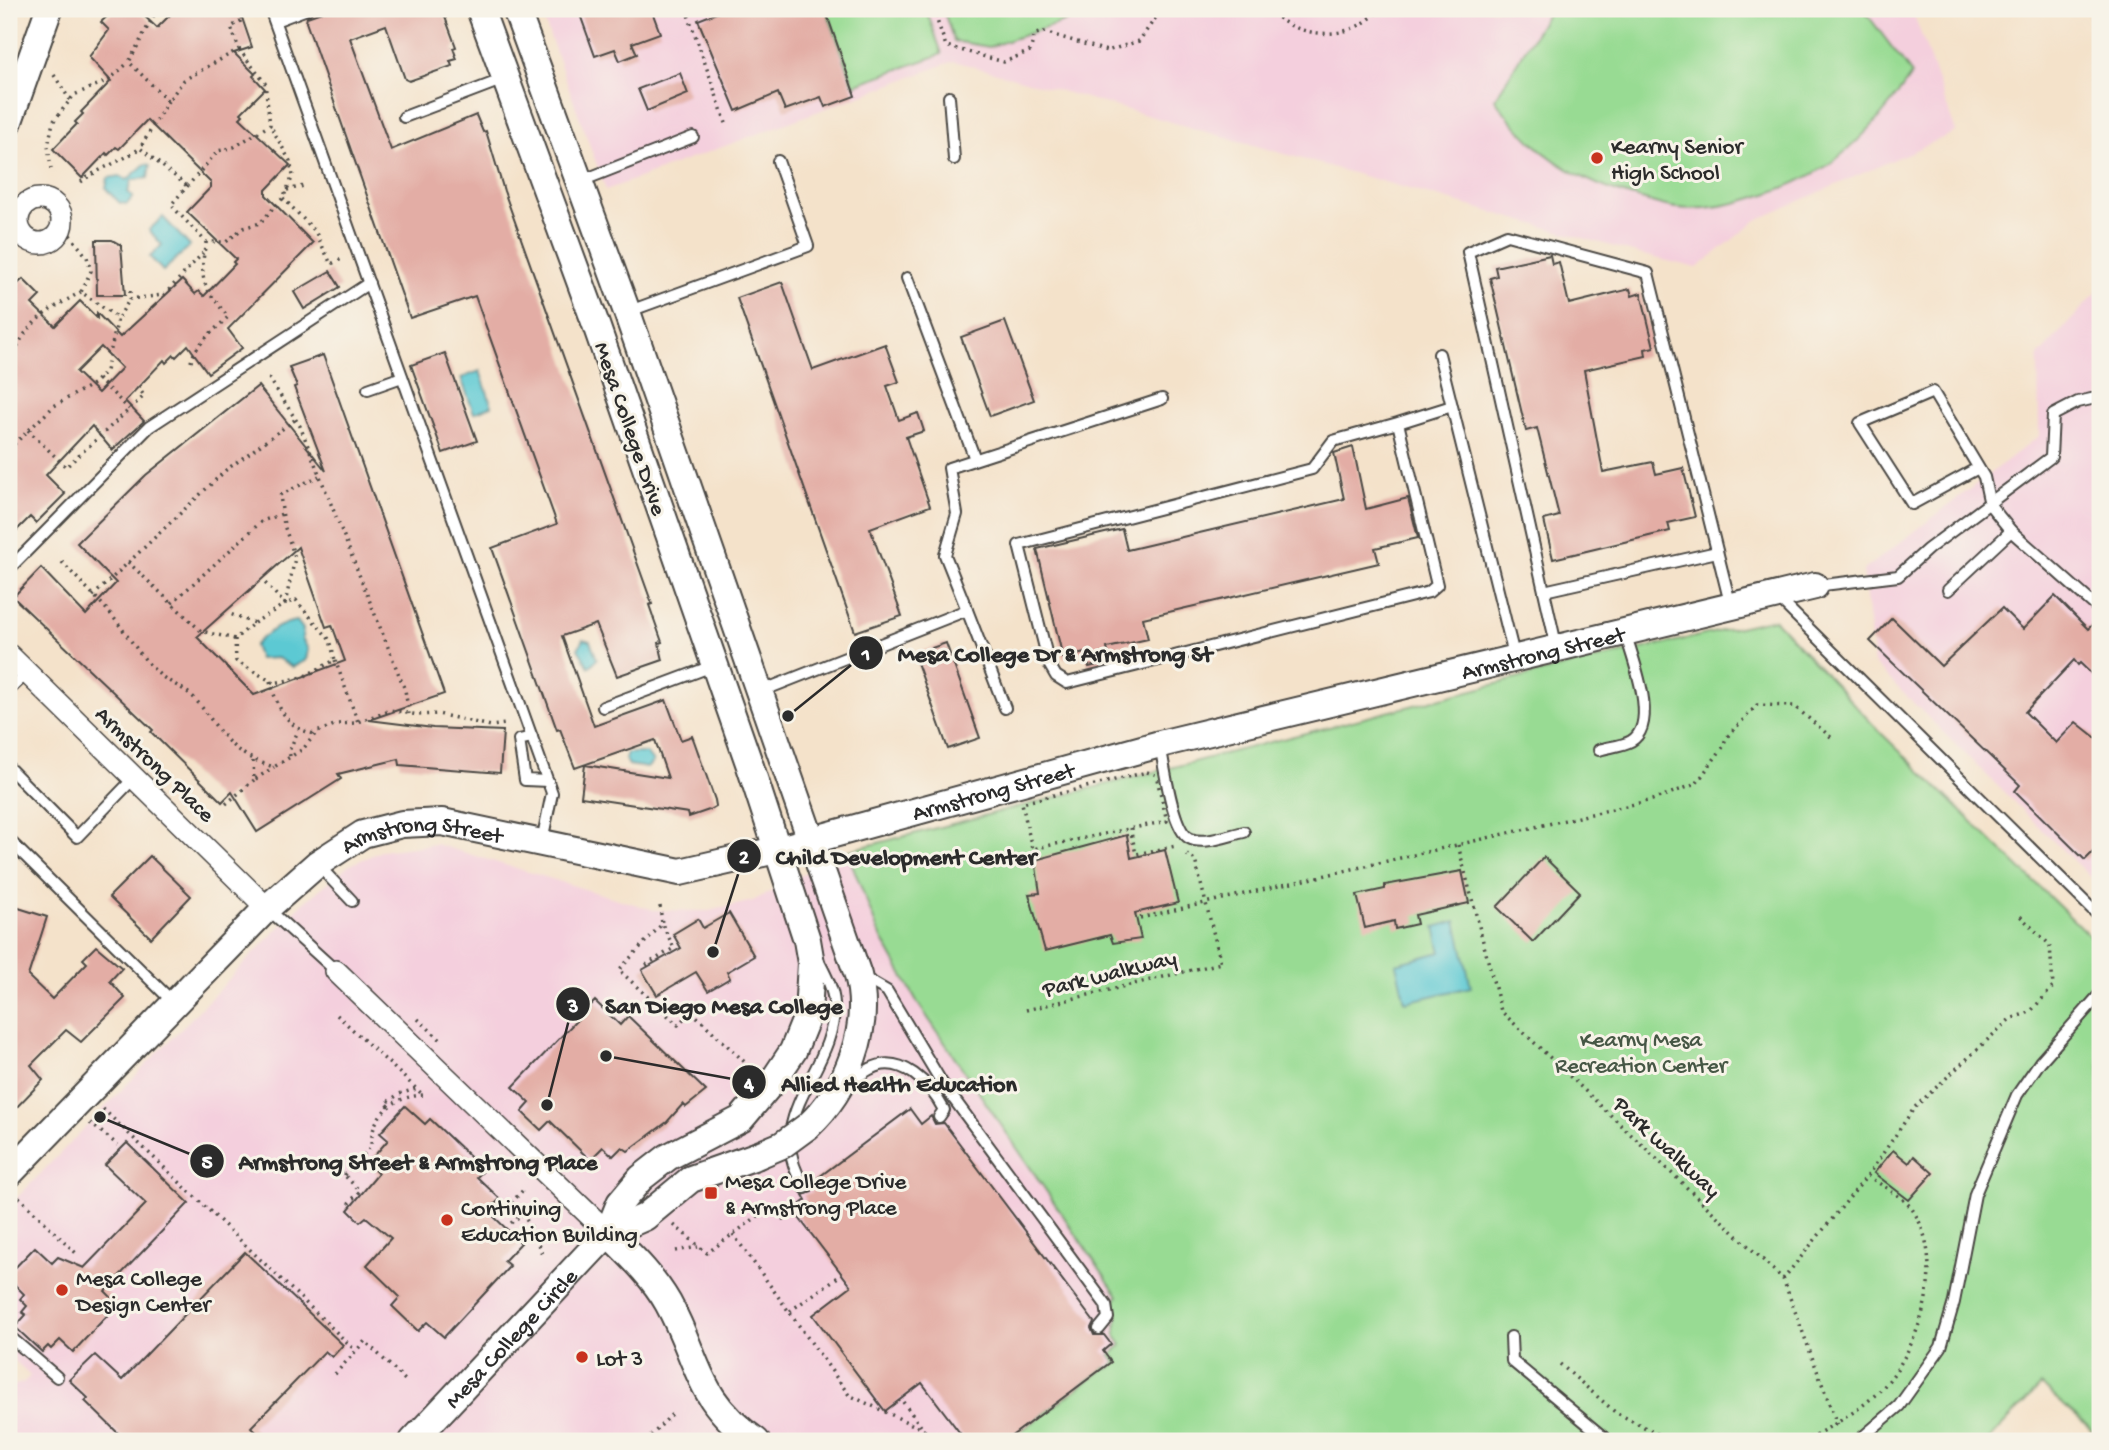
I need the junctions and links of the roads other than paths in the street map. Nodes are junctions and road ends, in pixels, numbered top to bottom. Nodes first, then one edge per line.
1 (49, 9) edge
2 (271, 9) edge
3 (307, 9) edge
4 (480, 9) edge
5 (516, 9) edge
6 (275, 21) junction
7 (504, 79) junction
8 (949, 97) dead end
9 (404, 117) dead end
10 (9, 121) edge
11 (693, 137) dead end
12 (954, 159) dead end
13 (778, 161) dead end
14 (578, 182) junction
15 (907, 278) dead end
16 (369, 283) junction
17 (627, 312) junction
18 (596, 322) junction
19 (1439, 354) dead end
20 (402, 377) junction
21 (368, 389) dead end
22 (2100, 397) edge
23 (1163, 399) dead end
24 (1452, 406) junction
25 (1398, 423) junction
26 (975, 459) junction
27 (1979, 468) junction
28 (1990, 505) junction
29 (2011, 531) junction
30 (1717, 552) junction
31 (9, 569) edge
32 (1815, 586) joint
33 (1948, 590) dead end
34 (1544, 591) junction
35 (1776, 596) junction
36 (1731, 607) junction
37 (967, 610) junction
38 (2100, 610) edge
39 (1625, 632) junction
40 (1557, 649) junction
41 (9, 655) edge
42 (1515, 659) junction
43 (715, 665) junction
44 (26, 673) junction
45 (9, 690) edge
46 (759, 692) junction
47 (603, 707) dead end
48 (1005, 708) dead end
49 (532, 737) junction
50 (1160, 744) junction
51 (1599, 750) dead end
52 (9, 768) edge
53 (134, 778) junction
54 (548, 781) junction
55 (1244, 832) dead end
56 (9, 840) edge
57 (813, 840) junction
58 (542, 841) junction
59 (776, 850) junction
60 (317, 864) junction
61 (352, 901) dead end
62 (267, 908) junction
63 (2100, 917) edge
64 (807, 940) junction
65 (335, 971) joint
66 (858, 975) junction
67 (2100, 994) edge
68 (175, 1004) junction
69 (836, 1093) junction
70 (939, 1117) dead end
71 (14, 1186) edge
72 (805, 1188) dead end
73 (608, 1233) junction
74 (1099, 1329) dead end
75 (9, 1336) edge
76 (1511, 1337) dead end
77 (57, 1377) dead end
78 (413, 1441) edge
79 (756, 1441) edge
80 (1608, 1441) edge
81 (1858, 1441) edge

1 - 10 street
2 - 6 lane
3 - 6 lane
4 - 7 street, Mesa College Drive
5 - 14 street, Mesa College Drive
6 - 16 lane
7 - 9 lane
7 - 18 street, Mesa College Drive
8 - 12 lane
11 - 14 lane
13 - 17 lane
14 - 17 street, Mesa College Drive
15 - 26 lane
16 - 20 lane
16 - 31 lane
17 - 18 street
17 - 46 street, Mesa College Drive
18 - 43 street, Mesa College Drive
19 - 24 lane
20 - 21 lane
20 - 49 lane
22 - 28 lane
23 - 26 lane
24 - 25 lane
24 - 42 lane
25 - 25 lane
26 - 37 lane
27 - 27 lane
27 - 28 lane
28 - 29 lane
28 - 32 lane
29 - 33 lane
29 - 38 lane
30 - 34 lane
30 - 34 lane
30 - 36 lane
32 - 35 street, Armstrong Street
34 - 40 lane
35 - 36 street, Armstrong Street
35 - 63 lane
36 - 39 street, Armstrong Street
37 - 46 lane
37 - 48 lane
39 - 40 street, Armstrong Street
39 - 51 lane
40 - 42 street, Armstrong Street
41 - 44 street, Armstrong Place
42 - 50 street, Armstrong Street
43 - 47 lane
43 - 59 street, Mesa College Drive
44 - 45 lane
44 - 53 street, Armstrong Place
46 - 57 street, Mesa College Drive
49 - 54 lane
49 - 54 lane
50 - 55 lane
50 - 57 street, Armstrong Street
52 - 53 lane
53 - 62 street, Armstrong Place
54 - 58 lane
56 - 68 lane
57 - 59 street, Armstrong Street
57 - 66 street, Mesa College Circle
58 - 59 street, Armstrong Street
58 - 60 street, Armstrong Street
59 - 64 street, Mesa College Circle
60 - 61 lane
60 - 62 street, Armstrong Street
62 - 65 lane
62 - 68 street, Armstrong Street
64 - 72 lane
64 - 73 street, Mesa College Circle
65 - 73 street
66 - 69 street, Mesa College Circle
66 - 74 lane
67 - 81 lane
68 - 71 street, Armstrong Street
69 - 70 lane
69 - 73 street, Mesa College Circle, bridge
73 - 78 street, Mesa College Circle
73 - 79 street
75 - 77 lane
76 - 80 lane

